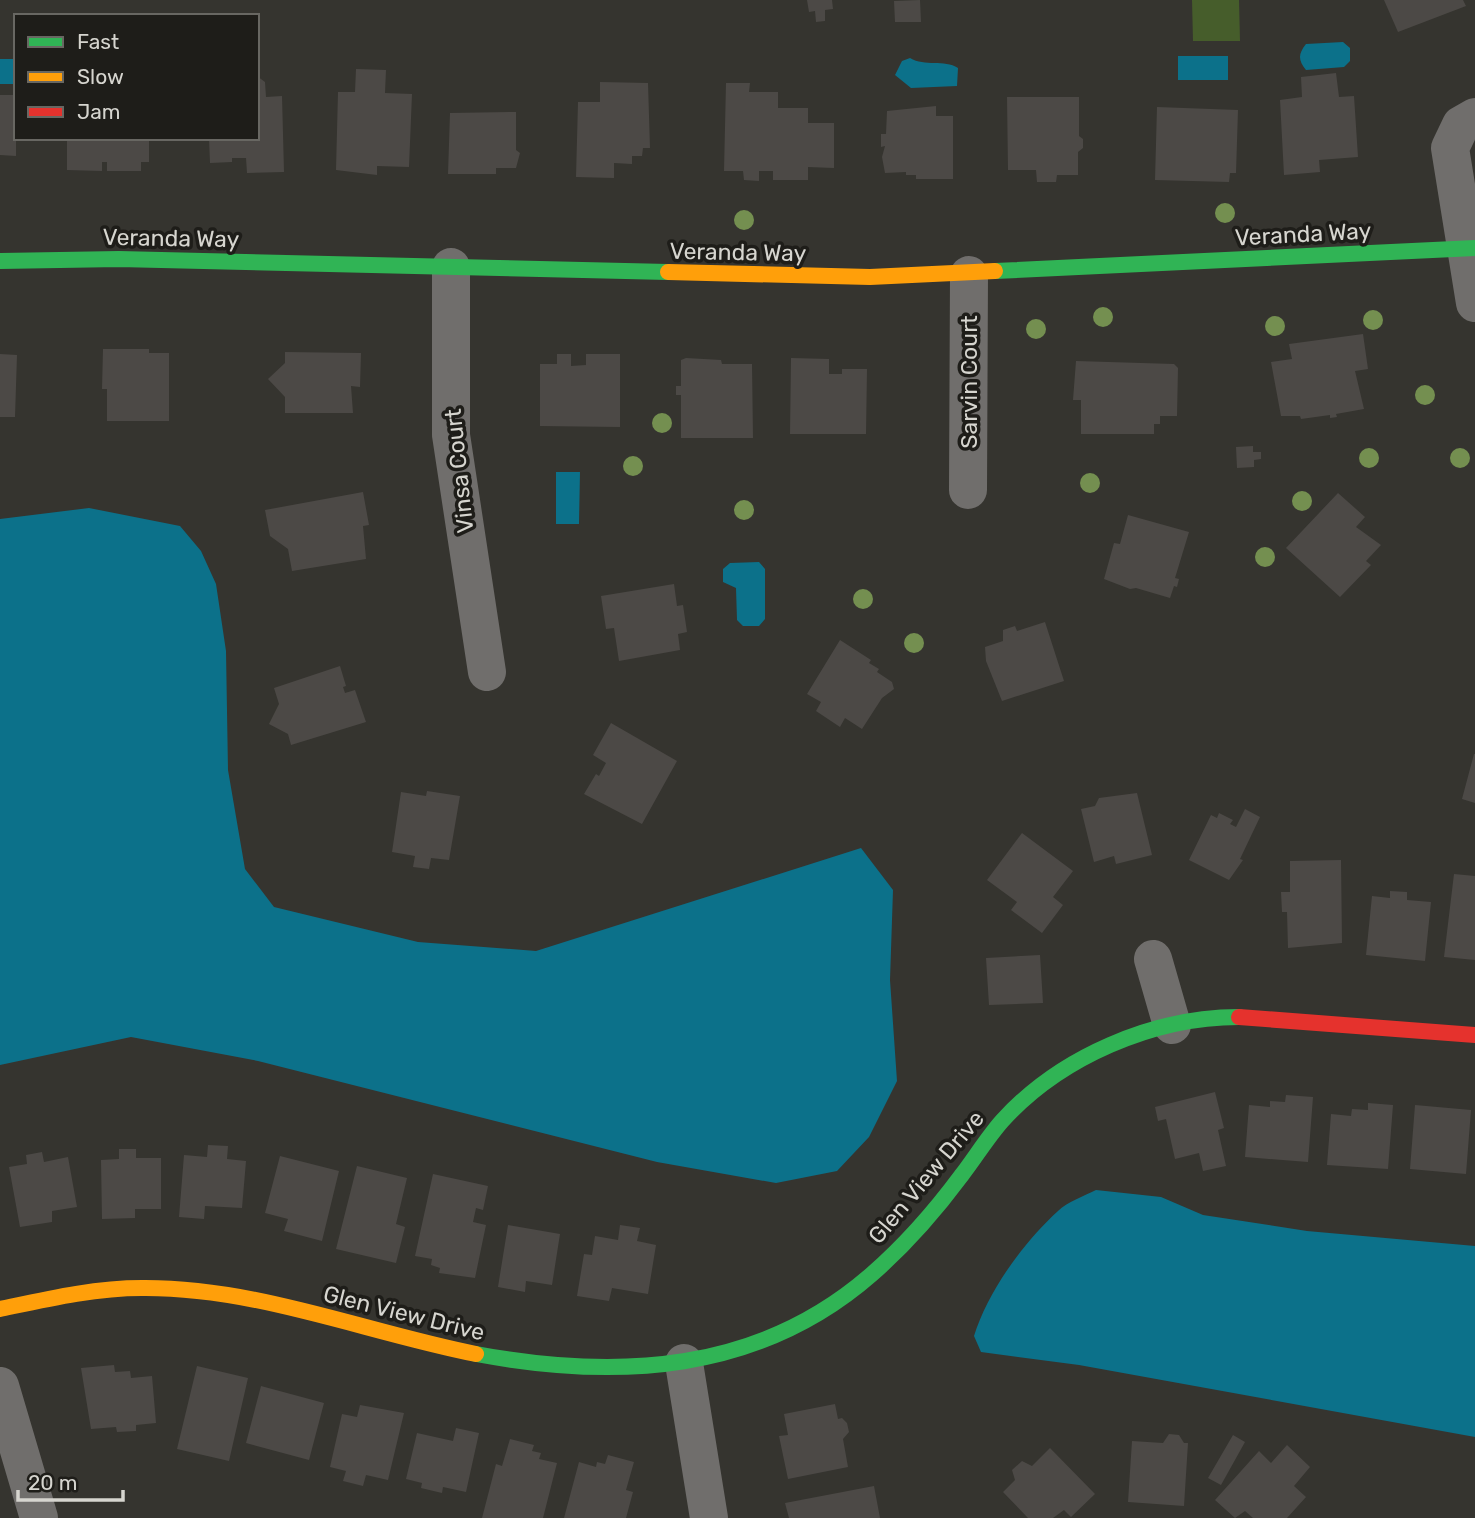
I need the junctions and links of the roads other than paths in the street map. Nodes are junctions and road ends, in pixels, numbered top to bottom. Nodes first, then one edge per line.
1 (1475, 117) edge
2 (1470, 248) edge
3 (0, 261) edge
4 (451, 267) junction
5 (969, 275) junction
6 (1475, 303) edge
7 (968, 490) dead end
8 (487, 672) dead end
9 (1153, 959) dead end
10 (1172, 1025) junction
11 (1475, 1035) edge
12 (0, 1310) edge
13 (684, 1363) junction
14 (0, 1386) edge
15 (39, 1518) edge
16 (709, 1518) edge

1 - 2 street
2 - 5 street, Veranda Way
2 - 6 street
3 - 4 street, Veranda Way
4 - 5 street, Veranda Way
4 - 8 street, Vinsa Court
5 - 7 street, Sarvin Court
9 - 10 street
10 - 11 street, Glen View Drive
10 - 13 street, Glen View Drive
12 - 13 street, Glen View Drive
13 - 16 street
14 - 15 street

